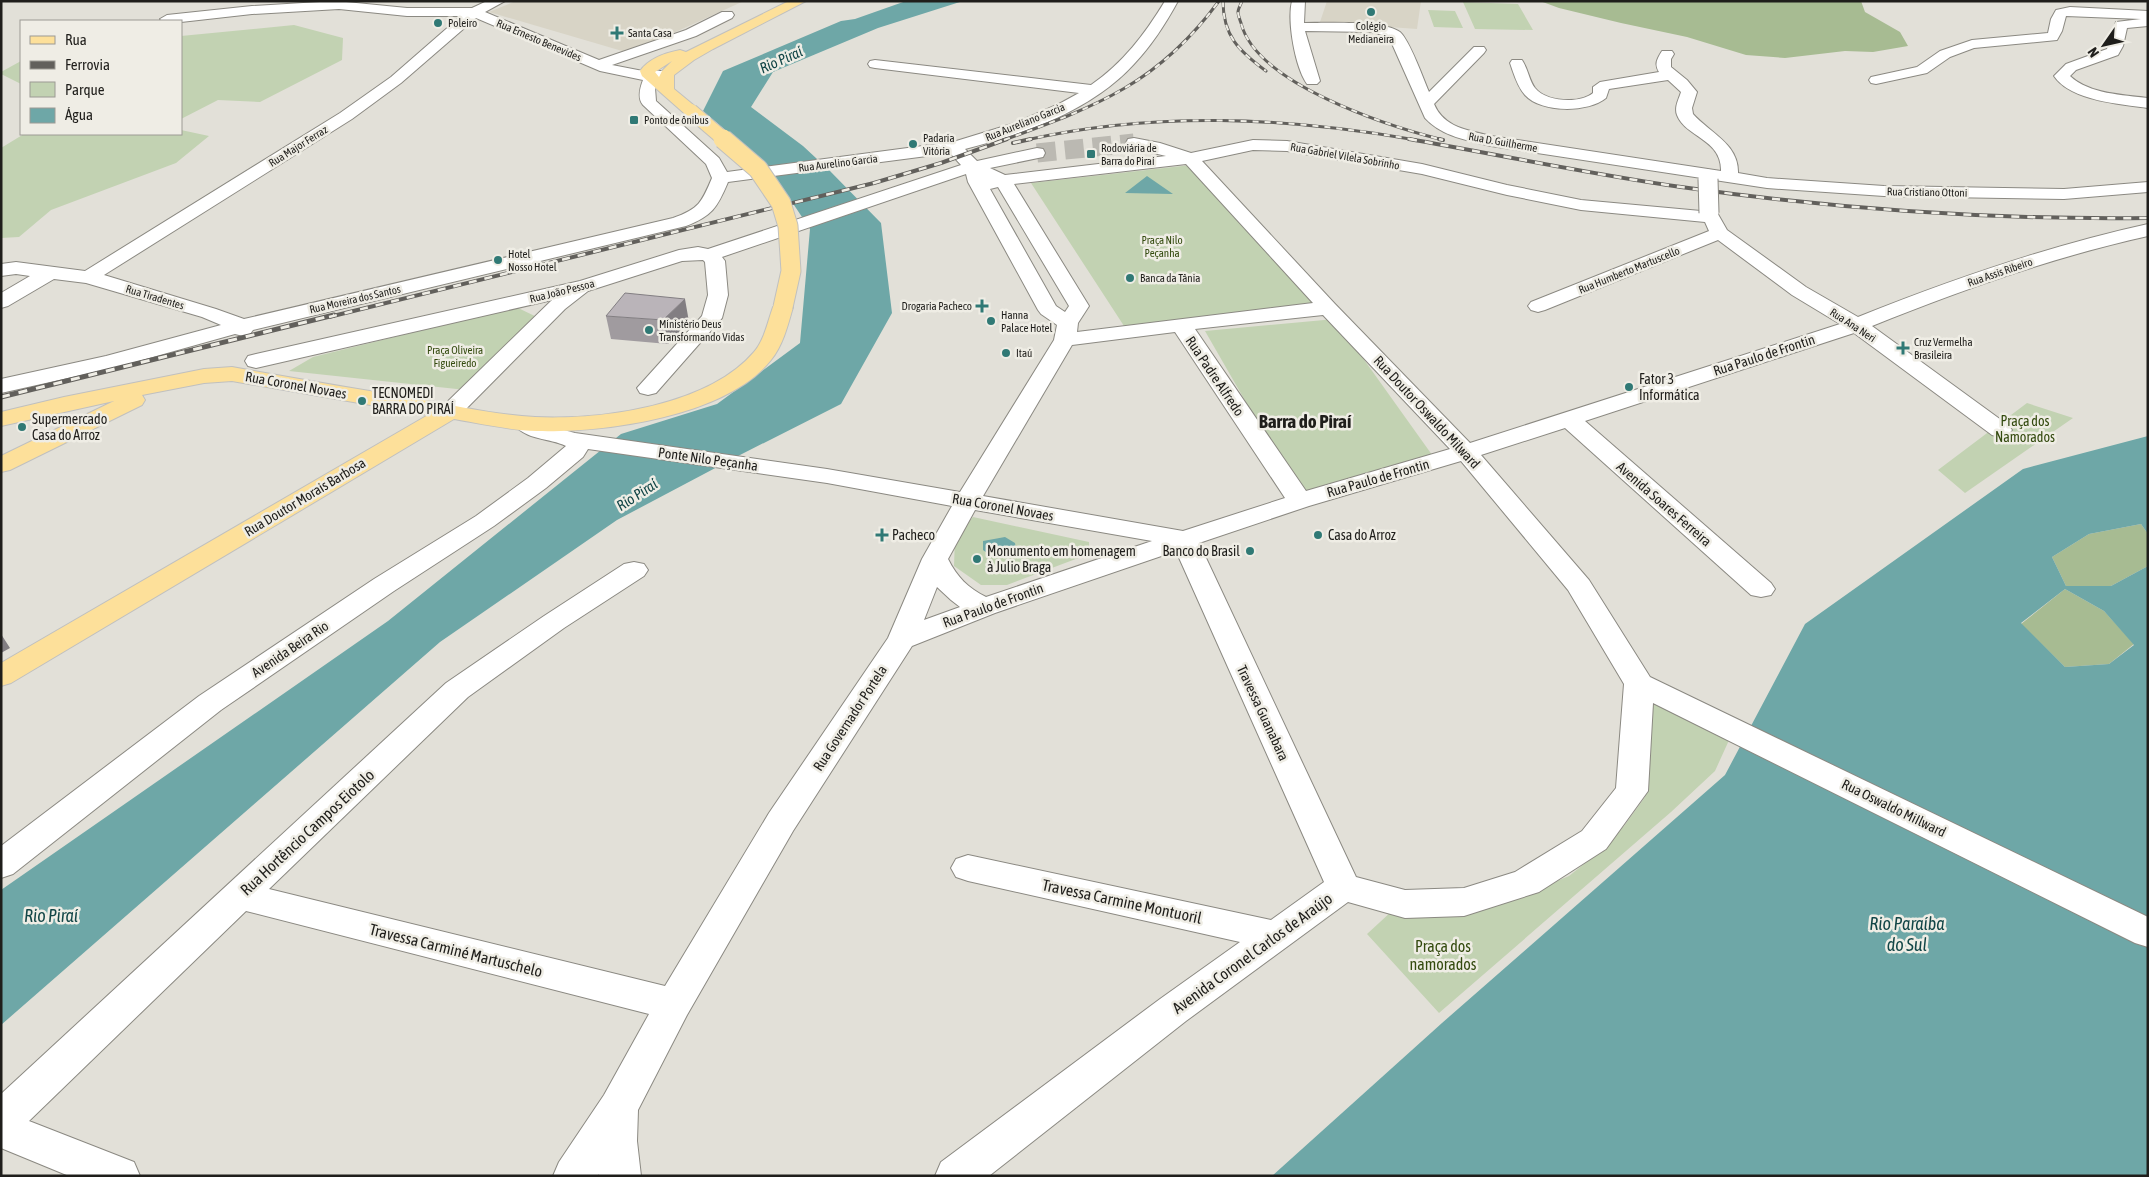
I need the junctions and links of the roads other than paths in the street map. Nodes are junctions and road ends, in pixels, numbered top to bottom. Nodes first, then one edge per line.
1 (435, 1) edge
2 (498, 1) edge
3 (800, 1) edge
4 (1172, 1) edge
5 (1299, 1) edge
6 (335, 3) edge
7 (456, 12) junction
8 (474, 12) junction
9 (727, 15) dead end
10 (2148, 15) edge
11 (167, 18) dead end
12 (2148, 22) edge
13 (1297, 27) junction
14 (728, 36) junction
15 (1479, 50) dead end
16 (1667, 54) dead end
17 (681, 62) joint
18 (1517, 63) dead end
19 (875, 64) dead end
20 (601, 66) junction
21 (1669, 75) junction
22 (661, 78) junction
23 (1876, 80) dead end
24 (1312, 81) dead end
25 (1095, 90) junction
26 (1427, 102) junction
27 (2148, 103) edge
28 (1134, 143) tunnel mouth
29 (954, 147) junction
30 (1037, 153) tunnel mouth
31 (1190, 158) junction
32 (973, 167) junction
33 (1708, 177) junction
34 (722, 178) junction
35 (1729, 178) junction
36 (1003, 180) junction
37 (2148, 188) edge
38 (981, 189) junction
39 (1713, 221) junction
40 (2148, 230) edge
41 (709, 255) junction
42 (1, 270) edge
43 (49, 273) junction
44 (88, 277) junction
45 (585, 286) junction
46 (533, 299) junction
47 (1, 302) edge
48 (558, 305) junction
49 (1538, 306) dead end
50 (1328, 308) junction
51 (1181, 325) junction
52 (1856, 325) junction
53 (242, 326) junction
54 (1066, 332) junction
55 (256, 362) junction
56 (232, 374) junction
57 (169, 383) junction
58 (1, 386) edge
59 (648, 388) dead end
60 (450, 412) junction
61 (1568, 418) junction
62 (1, 419) edge
63 (526, 424) joint
64 (2000, 430) dead end
65 (580, 435) junction
66 (1466, 452) junction
67 (1, 465) edge
68 (822, 476) joint
69 (967, 501) junction
70 (1300, 501) junction
71 (1184, 539) junction
72 (935, 559) junction
73 (634, 570) dead end
74 (1761, 589) dead end
75 (985, 607) junction
76 (902, 639) junction
77 (1, 676) edge
78 (1651, 690) junction
79 (1, 865) edge
80 (968, 868) dead end
81 (1343, 887) junction
82 (239, 896) junction
83 (2148, 933) edge
84 (1275, 935) junction
85 (674, 1004) junction
86 (618, 1108) junction
87 (1, 1121) edge
88 (1, 1129) edge
89 (119, 1176) edge
90 (574, 1176) edge
91 (620, 1176) edge
92 (956, 1176) edge

1 - 7 street
2 - 8 street, Rua Major Ferraz
3 - 14 main road
4 - 25 street, Rua Aureliano Garcia
5 - 13 street
6 - 7 street
6 - 11 street
7 - 8 street
8 - 20 street, Rua Ernesto Benevides
8 - 44 street, Rua Major Ferraz
9 - 20 street
10 - 23 street
12 - 27 street
13 - 24 street
13 - 26 street, Rua D. Guilherme
14 - 17 main road
14 - 22 main road
15 - 26 street
16 - 21 street
17 - 22 street
18 - 21 street
19 - 25 street
20 - 22 street
20 - 22 street, Rua Ernesto Benevides
21 - 35 street
22 - 34 street
22 - 65 main road, bridge
25 - 29 street, Rua Aureliano Garcia
26 - 33 street, Rua D. Guilherme
28 - 31 street
29 - 32 street
29 - 34 street, Rua Aurelino Garcia
30 - 32 street, Rua João Pessoa
31 - 36 street, Rua Gabriel Vilela Sobrinho
31 - 39 street, Rua Gabriel Vilela Sobrinho
31 - 50 street, Rua Doutor Oswaldo Milward
32 - 36 street
32 - 38 street
32 - 41 street, Rua João Pessoa
33 - 35 street, Rua Cristiano Ottoni
33 - 39 street, bridge
34 - 53 street, Rua Moreira dos Santos
35 - 37 street, Rua Cristiano Ottoni
36 - 38 street, Rua Gabriel Vilela Sobrinho
36 - 54 street, Rua Governador Portela
38 - 54 street
39 - 49 street, Rua Humberto Martuscello
39 - 52 street, Rua Ana Neri
40 - 52 street, Rua Assis Ribeiro
41 - 45 street, Rua João Pessoa
41 - 59 street
42 - 43 street, Rua Tiradentes
43 - 44 street, Rua Tiradentes
43 - 47 street
44 - 53 street, Rua Tiradentes
45 - 46 street, Rua João Pessoa
45 - 48 street, Rua Doutor Morais Barbosa
46 - 48 street
46 - 55 street, Rua João Pessoa
48 - 60 street, Rua Doutor Morais Barbosa
50 - 51 street
50 - 66 street, Rua Doutor Oswaldo Milward
51 - 54 street
51 - 70 street, Rua Padre Alfredo
52 - 61 street, Rua Paulo de Frontin
52 - 64 street, Rua Ana Neri
53 - 55 street
53 - 58 street, Rua Moreira dos Santos
54 - 69 street, Rua Governador Portela
55 - 56 street
56 - 57 main road, Rua Coronel Novaes
56 - 60 main road, Rua Coronel Novaes
57 - 62 main road
57 - 67 main road
60 - 63 main road, Rua Coronel Novaes
60 - 77 main road, Rua Doutor Morais Barbosa
61 - 66 street, Rua Paulo de Frontin
61 - 74 street, Avenida Soares Ferreira
63 - 65 street, Rua Coronel Novaes
65 - 68 street, Ponte Nilo Peçanha
65 - 79 street, Avenida Beira Rio
66 - 70 street, Rua Paulo de Frontin
66 - 78 street, Rua Doutor Oswaldo Milward
68 - 69 street, Rua Coronel Novaes
69 - 71 street, Rua Coronel Novaes
69 - 72 street, Rua Governador Portela
70 - 71 street, Rua Paulo de Frontin
71 - 75 street, Rua Paulo de Frontin
71 - 81 street, Travessa Guanabara
72 - 75 street
72 - 76 street, Rua Governador Portela
73 - 82 street, Rua Hortêncio Campos Eiotolo
75 - 76 street, Rua Paulo de Frontin
76 - 85 street, Rua Governador Portela
78 - 81 street, Avenida Coronel Carlos de Araújo
78 - 83 street, Rua Oswaldo MiIlward
80 - 84 street, Travessa Carmine Montuoril
81 - 84 street, Avenida Coronel Carlos de Araújo
82 - 85 street, Travessa Carminé Martuschelo
82 - 87 street, Rua Hortêncio Campos Eiotolo
84 - 92 street, Avenida Coronel Carlos de Araújo
85 - 86 street, Rua Governador Portela
86 - 90 street, Rua Governador Portela
86 - 91 street, Rua Governador Portela
88 - 89 street

